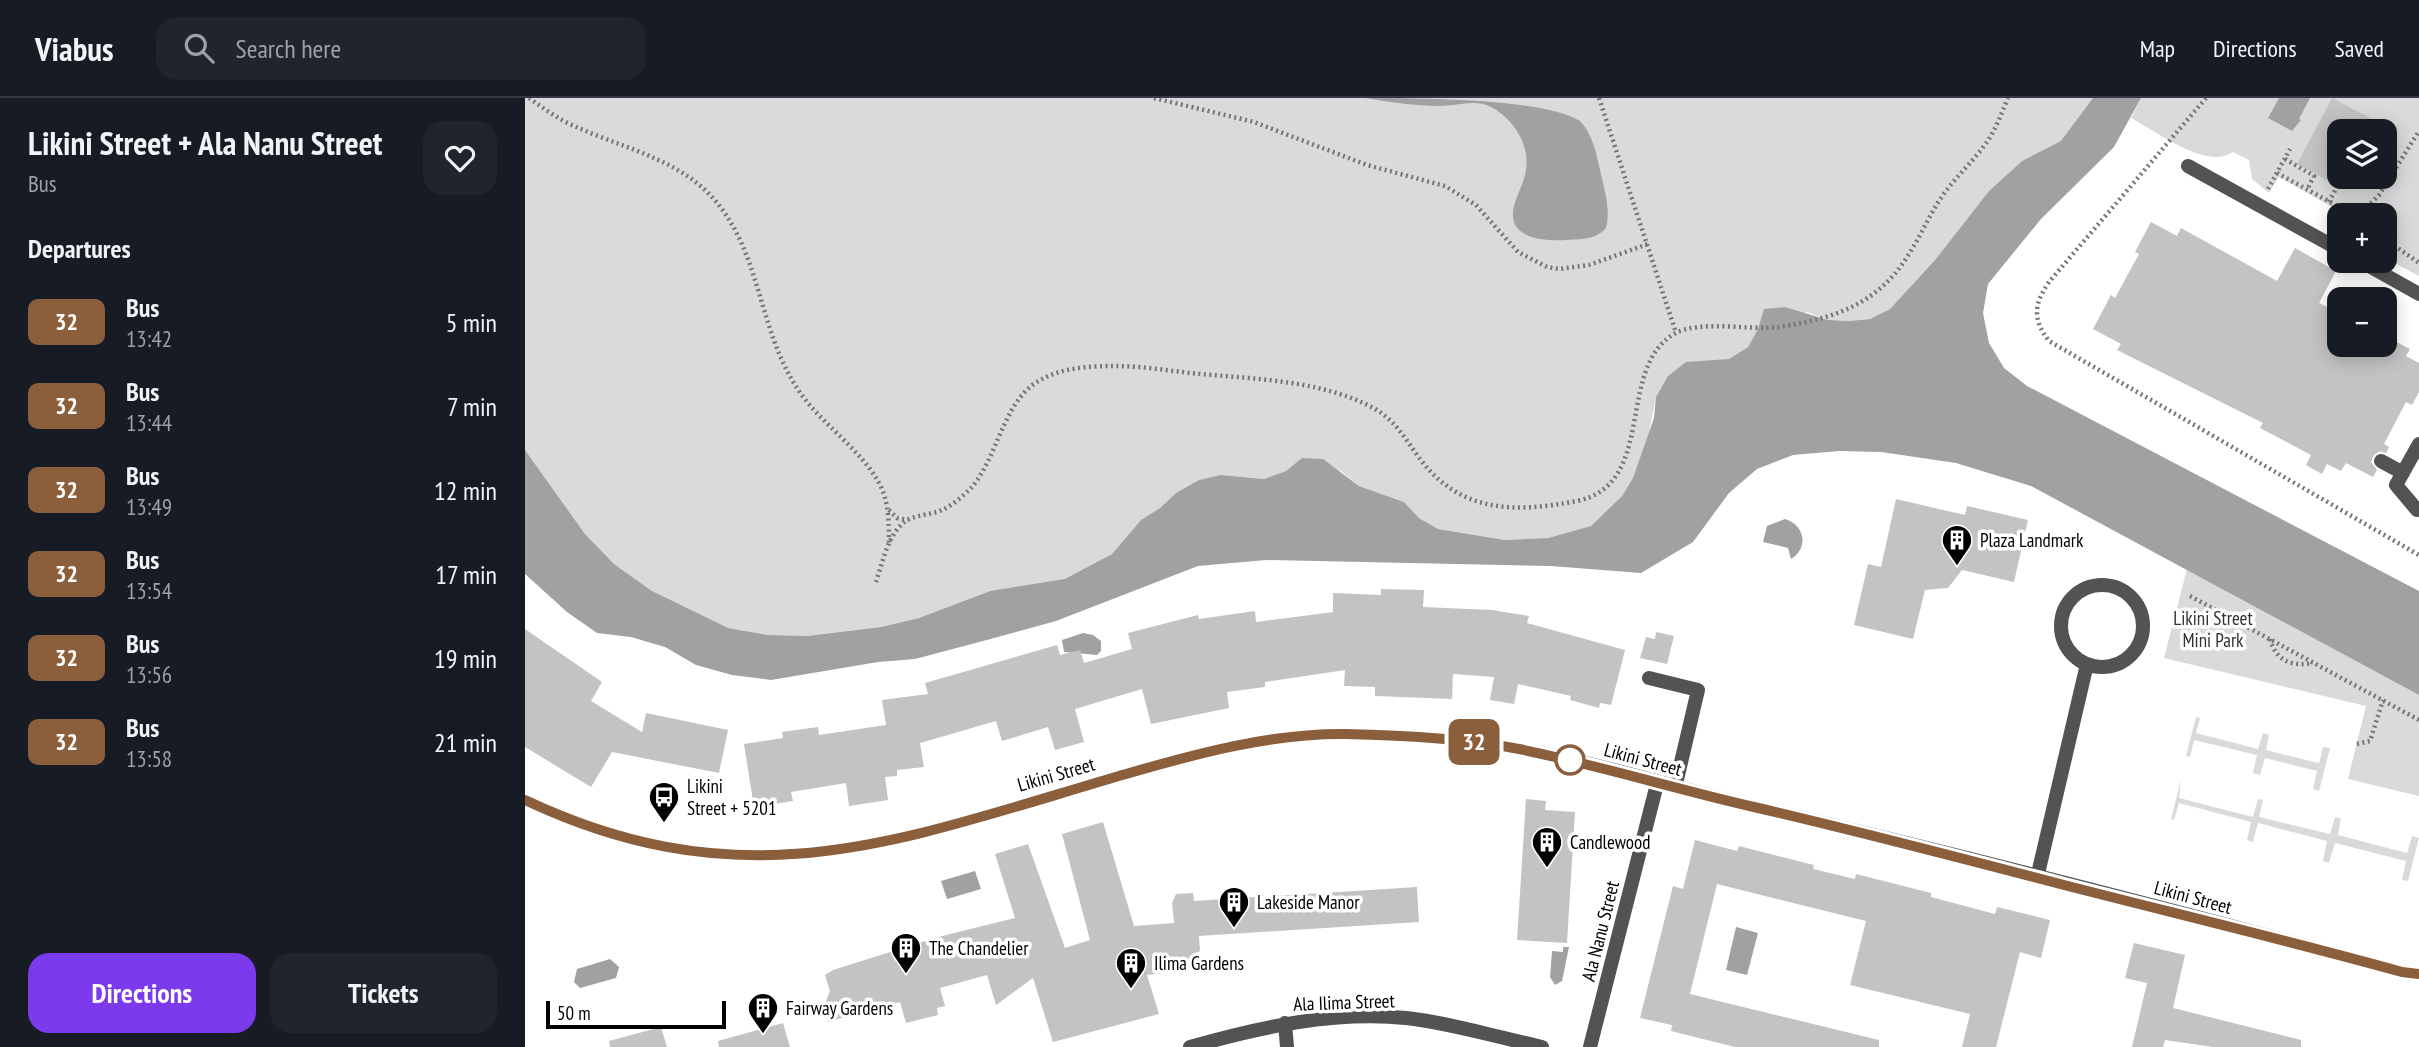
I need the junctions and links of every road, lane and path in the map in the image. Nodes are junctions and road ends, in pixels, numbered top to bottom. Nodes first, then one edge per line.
1 (529, 98) edge
2 (1154, 98) edge
3 (1599, 98) edge
4 (2008, 98) edge
5 (2206, 98) edge
6 (2419, 131) edge
7 (2290, 149) dead end
8 (2285, 159) junction
9 (2188, 166) dead end
10 (2277, 173) junction
11 (2336, 189) edge
12 (2268, 190) dead end
13 (2307, 190) junction
14 (2329, 202) joint
15 (2370, 203) edge
16 (2327, 243) edge
17 (1648, 244) junction
18 (2397, 247) edge
19 (2419, 262) edge
20 (2381, 273) edge
21 (2419, 294) edge
22 (1676, 333) junction
23 (2419, 444) edge
24 (2381, 461) dead end
25 (2403, 473) junction
26 (887, 506) junction
27 (2417, 510) dead end
28 (908, 520) junction
29 (890, 543) junction
30 (2419, 555) edge
31 (876, 582) dead end
32 (2190, 596) dead end
33 (2270, 639) junction
34 (2314, 663) junction
35 (2087, 664) junction
36 (1649, 678) dead end
37 (2383, 700) junction
38 (2419, 720) edge
39 (2357, 744) dead end
40 (1657, 784) junction
41 (1675, 788) junction
42 (525, 800) edge
43 (2037, 878) junction
44 (2419, 974) edge
45 (1285, 1024) junction
46 (1191, 1047) edge
47 (1287, 1047) edge
48 (1542, 1047) edge
49 (1590, 1047) edge

1 - 26 path
2 - 17 path
3 - 17 path
4 - 22 path
5 - 30 path
6 - 15 path
7 - 8 path
8 - 10 path
8 - 13 path
9 - 16 street
10 - 12 path
10 - 13 path
11 - 14 path
13 - 14 path
17 - 22 path
18 - 19 path
20 - 21 street
22 - 28 path
23 - 25 street
24 - 25 street
25 - 27 street
26 - 28 path
26 - 29 path
28 - 29 path
29 - 31 path
32 - 33 path
33 - 34 path
33 - 34 path
34 - 37 path
35 - 35 street
35 - 43 street
36 - 41 street
37 - 38 path
37 - 39 path
40 - 41 street, Likini Street
40 - 42 street, Likini Street
40 - 49 street, Ala Nanu Street
41 - 43 street, Likini Street
43 - 44 street, Likini Street
45 - 46 street, Ala Ilima Street
45 - 47 street
45 - 48 street, Ala Ilima Street

